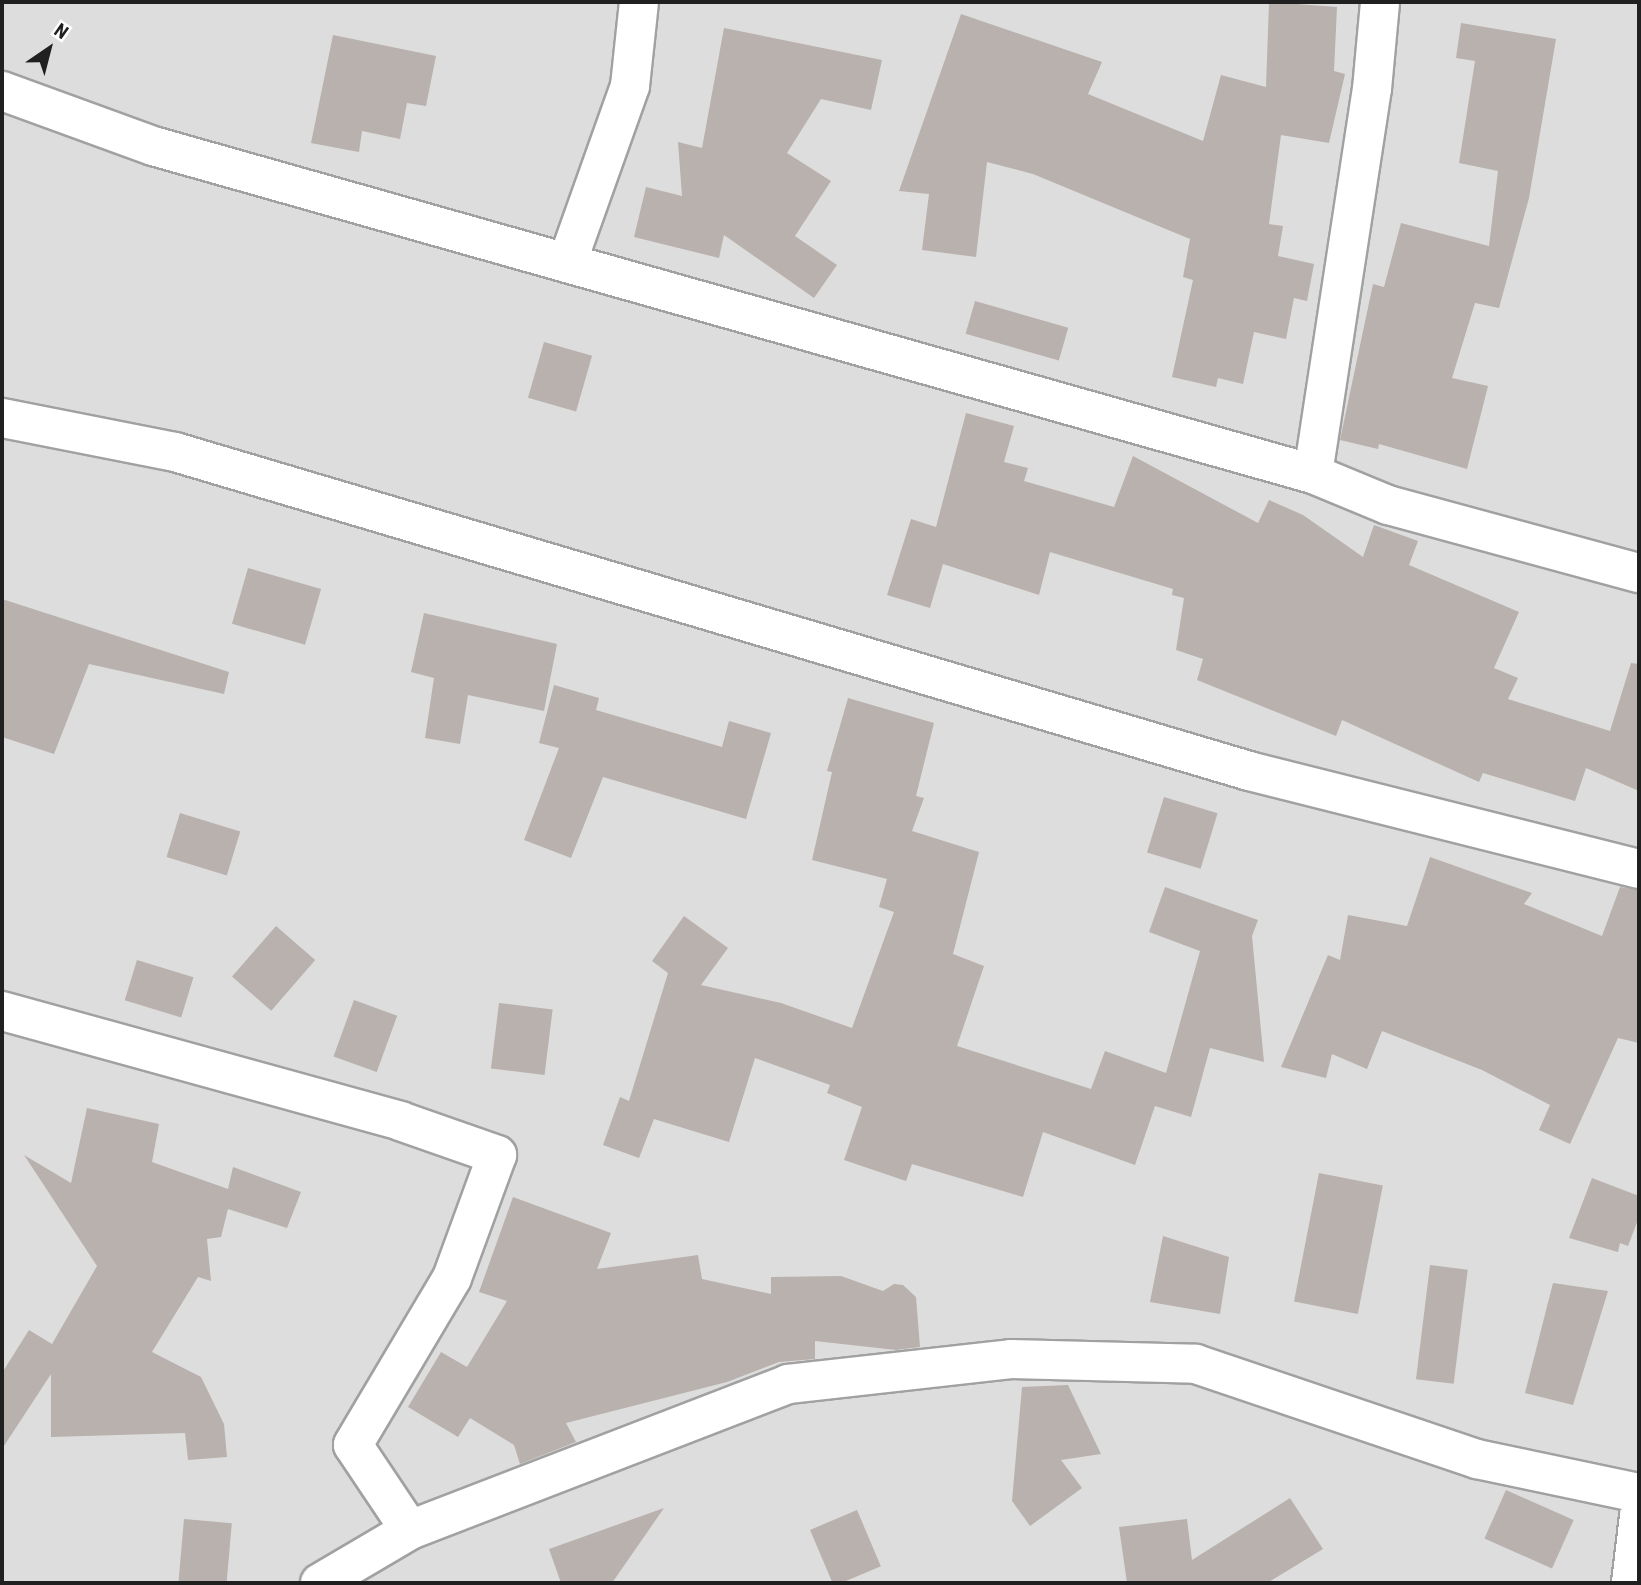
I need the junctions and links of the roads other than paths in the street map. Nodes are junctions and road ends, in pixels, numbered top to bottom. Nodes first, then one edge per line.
1 (639, 2) edge
2 (1380, 2) edge
3 (2, 91) edge
4 (566, 263) junction
5 (2, 418) edge
6 (1313, 474) junction
7 (1639, 573) edge
8 (1639, 869) edge
9 (2, 1011) edge
10 (1639, 1493) edge
11 (1639, 1516) edge
12 (410, 1530) junction
13 (320, 1583) edge
14 (1631, 1583) edge

1 - 4 street
2 - 6 street
3 - 4 street
4 - 6 street
5 - 8 street
6 - 7 street
9 - 12 street
10 - 12 street
11 - 14 street
12 - 13 street

